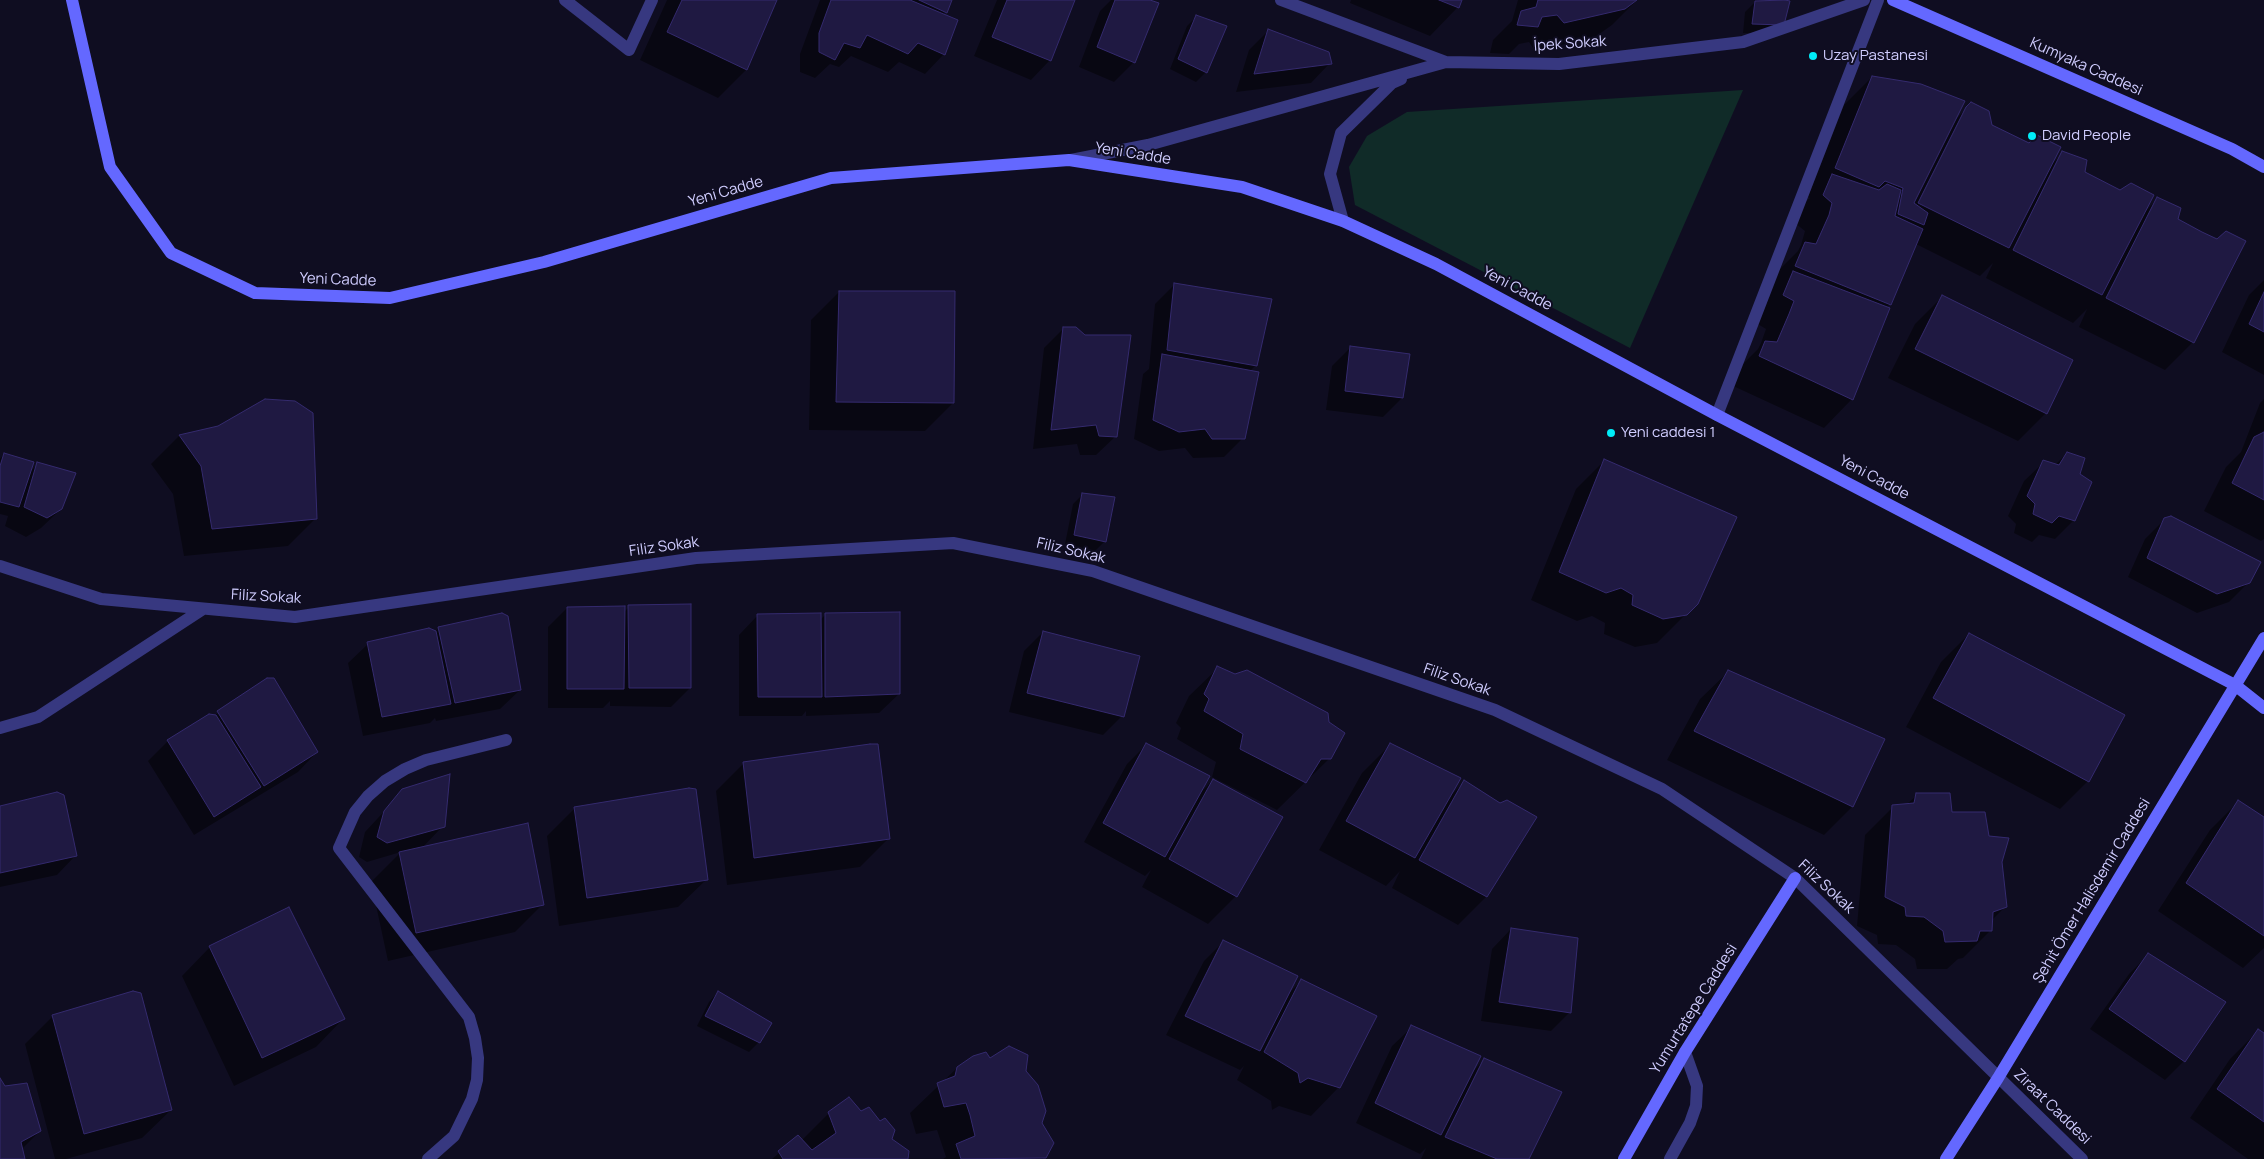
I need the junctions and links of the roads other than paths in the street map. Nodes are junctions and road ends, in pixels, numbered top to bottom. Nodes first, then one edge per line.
1 (72, 0) edge
2 (566, 0) edge
3 (652, 0) edge
4 (1282, 0) edge
5 (1864, 0) edge
6 (1878, 0) edge
7 (1893, 0) edge
8 (1446, 62) junction
9 (1069, 160) junction
10 (2264, 166) edge
11 (1343, 221) junction
12 (1717, 415) junction
13 (0, 566) edge
14 (203, 609) junction
15 (2264, 638) edge
16 (2235, 685) junction
17 (2264, 708) edge
18 (0, 728) edge
19 (506, 740) dead end
20 (1795, 878) junction
21 (1685, 1052) junction
22 (1998, 1078) junction
23 (428, 1159) edge
24 (1624, 1159) edge
25 (1670, 1159) edge
26 (1946, 1159) edge
27 (2082, 1159) edge

1 - 9 street, Yeni Cadde
2 - 3 street
4 - 8 street, İpek Sokak
5 - 8 street, İpek Sokak
6 - 12 street
7 - 10 street, Kumyaka Caddesi
8 - 9 street
8 - 11 street
9 - 11 street, Yeni Cadde
11 - 12 street, Yeni Cadde
12 - 16 street, Yeni Cadde
13 - 14 street, Filiz Sokak
14 - 18 street
14 - 20 street, Filiz Sokak
15 - 16 street, Şehit Ömer Halisdemir Caddesi
16 - 17 street, Yeni Cadde
16 - 22 street, Şehit Ömer Halisdemir Caddesi
19 - 23 street
20 - 21 street, Yumurtatepe Caddesi
20 - 22 street, Filiz Sokak
21 - 24 street, Yumurtatepe Caddesi
21 - 25 street
22 - 26 street, Şehit Ömer Halisdemir Caddesi
22 - 27 street, Ziraat Caddesi

